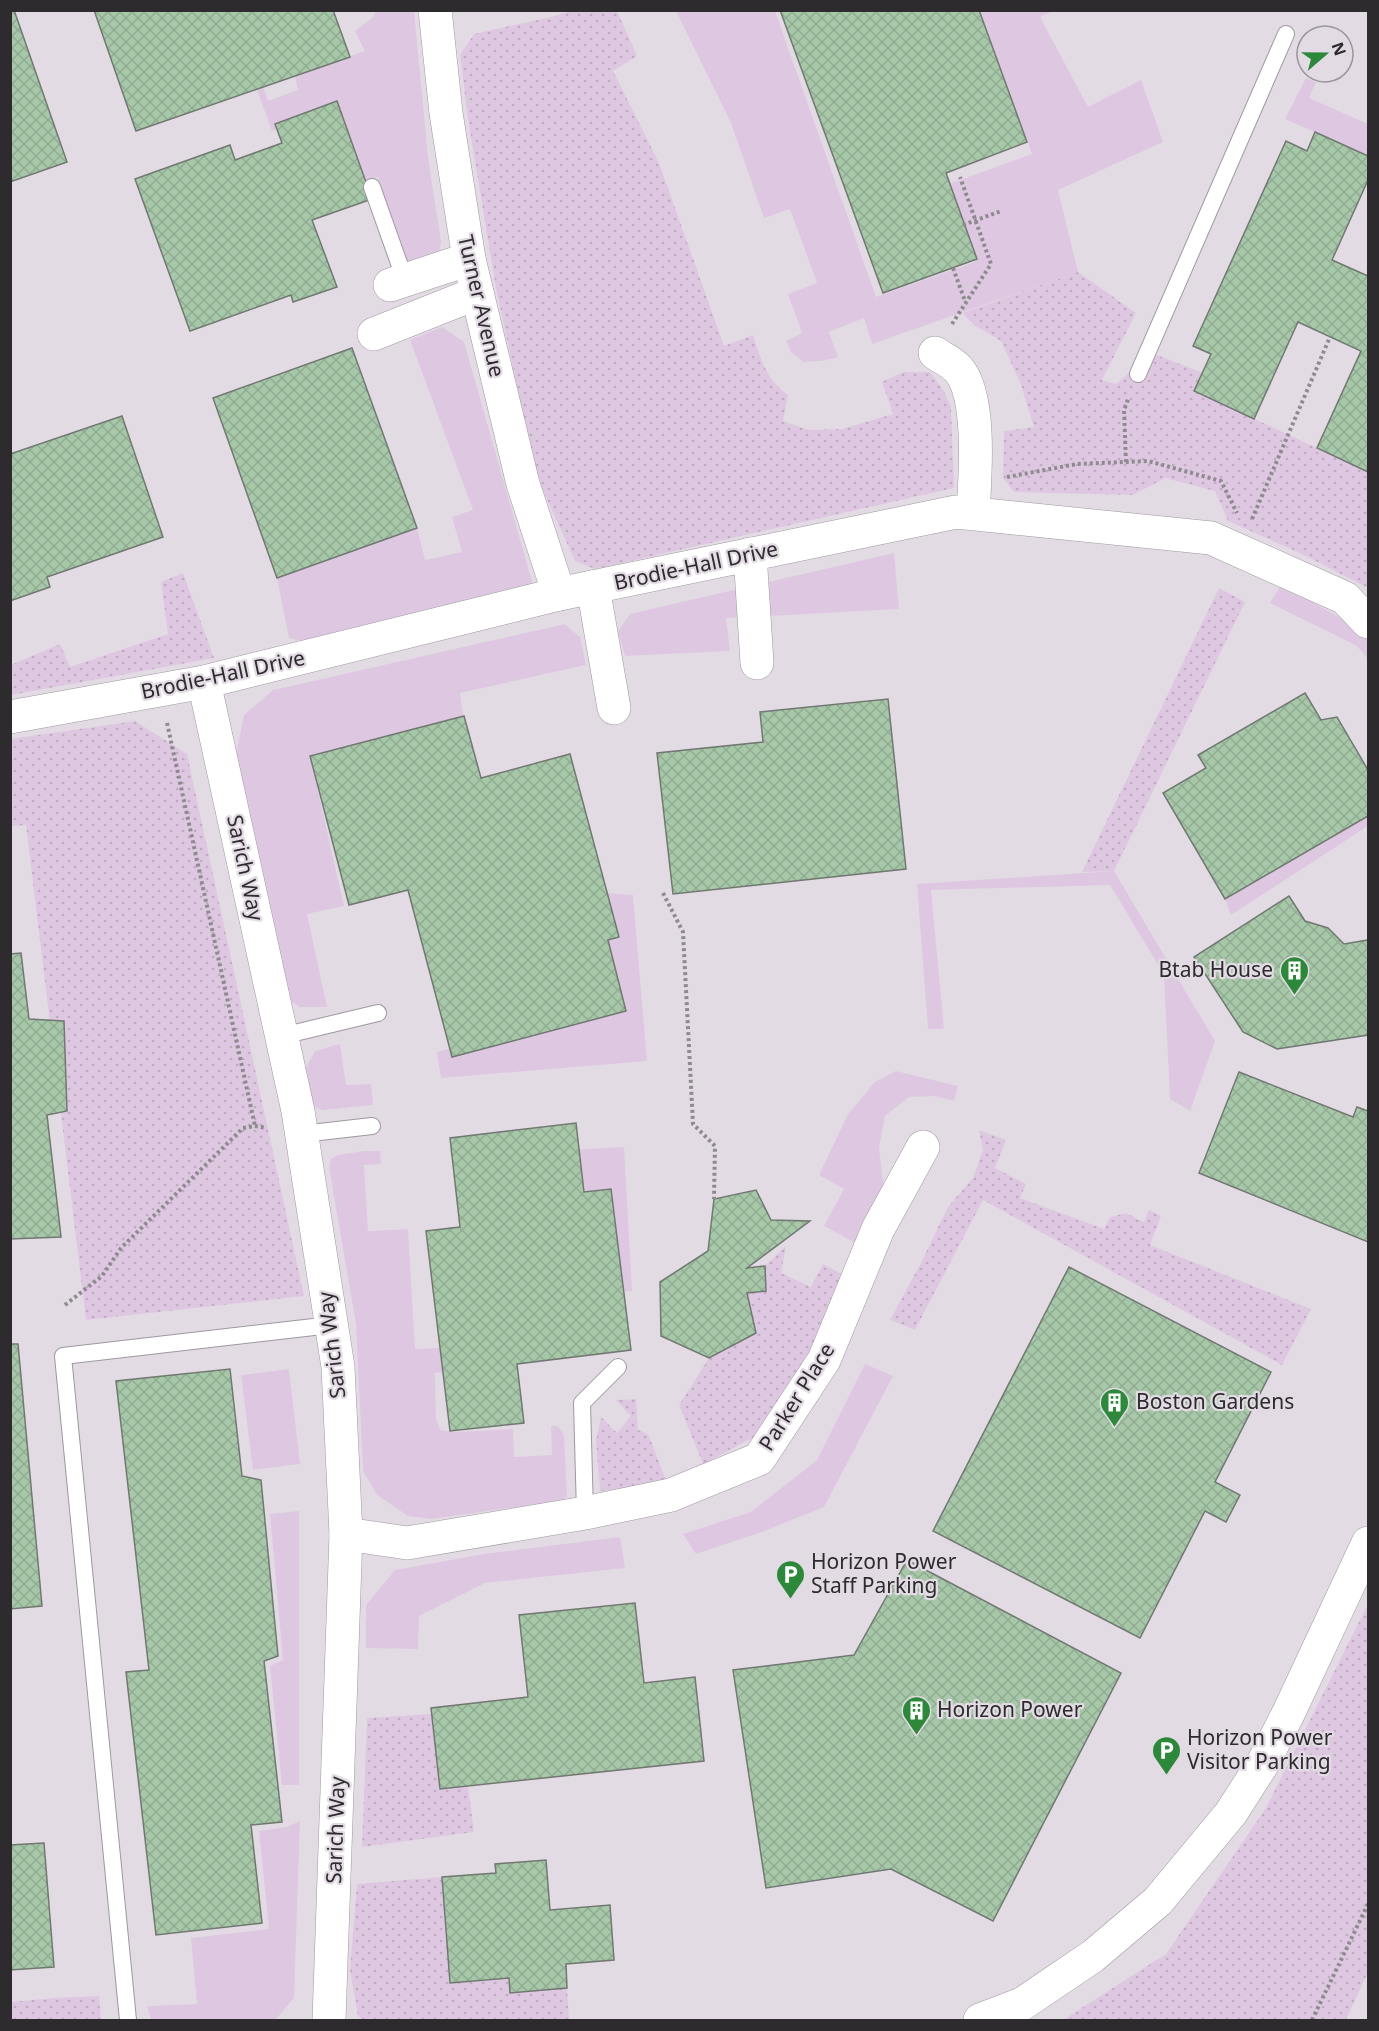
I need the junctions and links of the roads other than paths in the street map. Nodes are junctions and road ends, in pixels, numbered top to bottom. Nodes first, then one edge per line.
1 (435, 10) edge
2 (1286, 34) dead end
3 (372, 188) dead end
4 (469, 259) junction
5 (397, 283) joint
6 (477, 293) junction
7 (374, 334) dead end
8 (935, 353) road end
9 (1138, 374) road end
10 (973, 513) junction
11 (750, 554) junction
12 (593, 587) junction
13 (559, 594) junction
14 (1368, 622) edge
15 (757, 663) dead end
16 (204, 682) junction
17 (614, 708) dead end
18 (10, 717) edge
19 (378, 1013) dead end
20 (282, 1036) junction
21 (372, 1126) dead end
22 (302, 1134) junction
23 (923, 1147) dead end
24 (332, 1325) junction
25 (618, 1367) dead end
26 (585, 1513) junction
27 (346, 1534) junction
28 (1368, 1543) edge
29 (128, 2020) edge
30 (329, 2020) edge
31 (980, 2020) edge

1 - 4 street, Turner Avenue
2 - 9 lane
3 - 5 lane
4 - 5 street
4 - 6 street, Turner Avenue
6 - 7 street
6 - 13 street, Turner Avenue
8 - 10 street
10 - 11 street, Brodie-Hall Drive
10 - 14 street, Brodie-Hall Drive
11 - 12 street, Brodie-Hall Drive
11 - 15 street
12 - 13 street, Brodie-Hall Drive
12 - 17 street
13 - 16 street, Brodie-Hall Drive
16 - 18 street, Brodie-Hall Drive
16 - 20 street, Sarich Way
19 - 20 lane
20 - 22 street, Sarich Way
21 - 22 lane
22 - 24 street, Sarich Way
23 - 26 street, Parker Place
24 - 27 street, Sarich Way
24 - 29 lane
25 - 26 lane
26 - 27 street, Parker Place
27 - 30 street, Sarich Way
28 - 31 street

